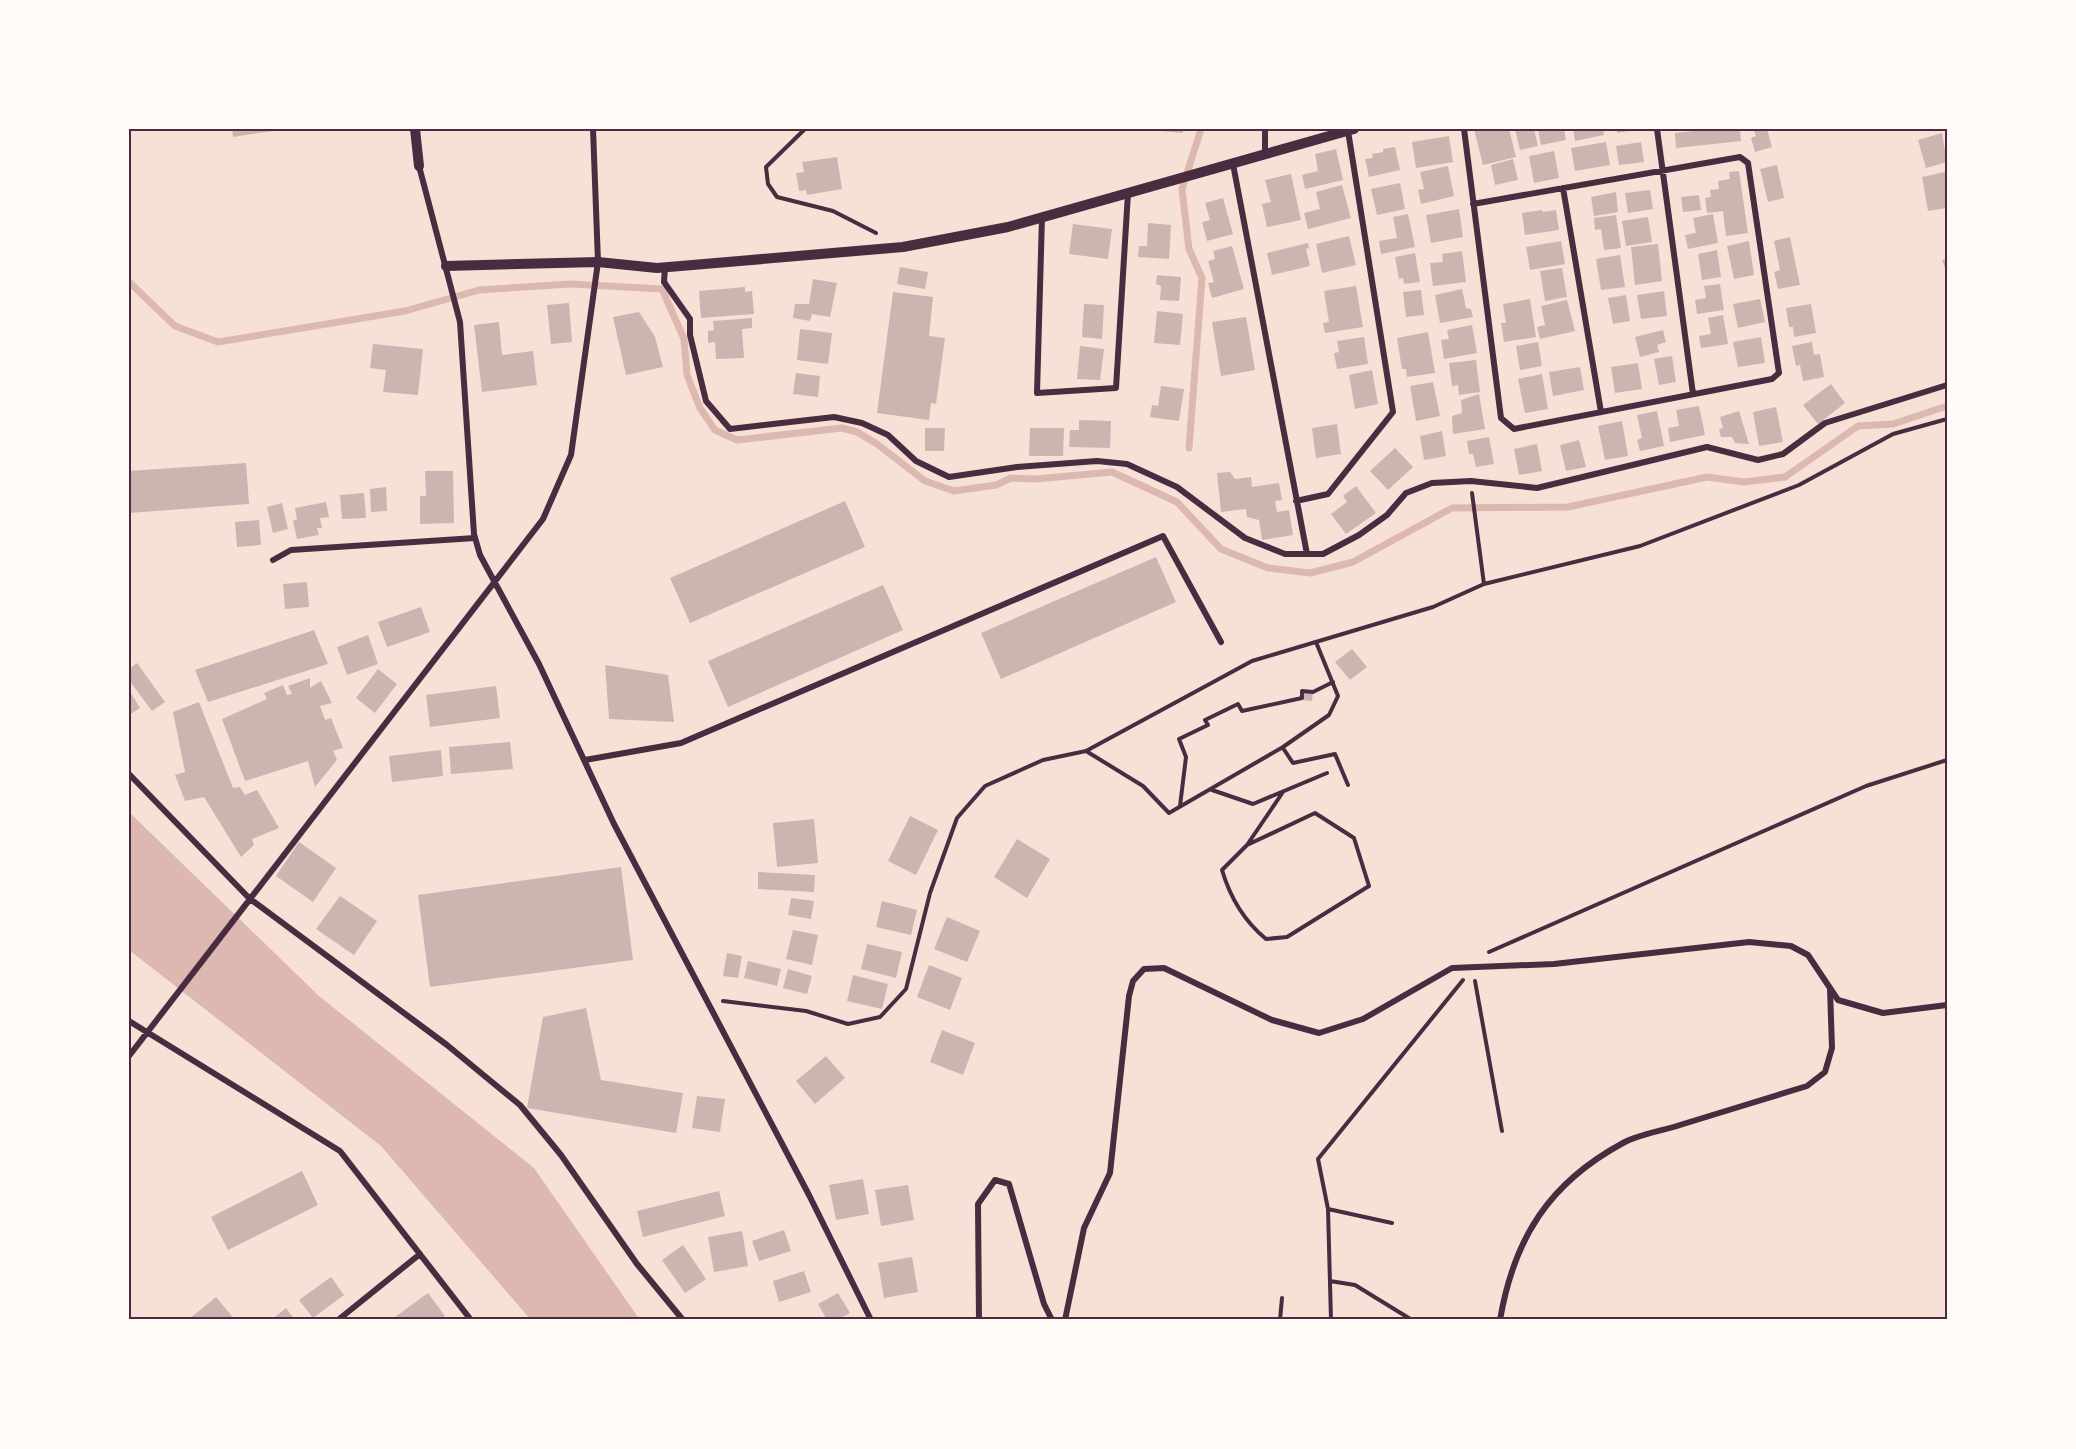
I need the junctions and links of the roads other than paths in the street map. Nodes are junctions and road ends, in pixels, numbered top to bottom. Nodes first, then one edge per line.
1 (415, 129) edge
2 (593, 129) edge
3 (1265, 129) edge
4 (1464, 129) edge
5 (1657, 129) edge
6 (1351, 130) edge
7 (1265, 155) junction
8 (1233, 164) junction
9 (419, 166) joint
10 (1662, 170) junction
11 (1563, 188) junction
12 (1128, 193) junction
13 (1473, 204) junction
14 (1042, 217) junction
15 (446, 266) junction
16 (598, 266) junction
17 (665, 267) junction
18 (1947, 385) edge
19 (1693, 394) junction
20 (1601, 412) junction
21 (1296, 501) junction
22 (475, 538) junction
23 (1306, 554) junction
24 (273, 560) dead end
25 (495, 580) junction
26 (1221, 642) dead end
27 (585, 760) junction
28 (129, 774) edge
29 (249, 897) junction
30 (1830, 988) junction
31 (1947, 1005) edge
32 (129, 1021) edge
33 (147, 1033) junction
34 (129, 1056) edge
35 (420, 1254) junction
36 (338, 1320) edge
37 (471, 1320) edge
38 (683, 1320) edge
39 (871, 1320) edge
40 (979, 1320) edge
41 (1052, 1320) edge
42 (1065, 1320) edge
43 (1500, 1320) edge

1 - 9 street
2 - 16 street
3 - 7 street
4 - 13 street
5 - 10 street
6 - 7 street
6 - 21 street
7 - 8 street
8 - 12 street
8 - 21 street
9 - 15 street
10 - 11 street
10 - 19 street
10 - 19 street
11 - 13 street
11 - 20 street
12 - 14 street
12 - 14 street
13 - 20 street
14 - 17 street
15 - 16 street
15 - 22 street
16 - 17 street
16 - 25 street
17 - 23 street
18 - 23 street
19 - 20 street
21 - 23 street
22 - 24 street
22 - 25 street
25 - 27 street
25 - 29 street
26 - 27 street
27 - 39 street
28 - 29 street
29 - 33 street
29 - 38 street
30 - 31 street
30 - 42 street
30 - 43 street
32 - 33 street
33 - 34 street
33 - 35 street
35 - 36 street
35 - 37 street
40 - 41 street

